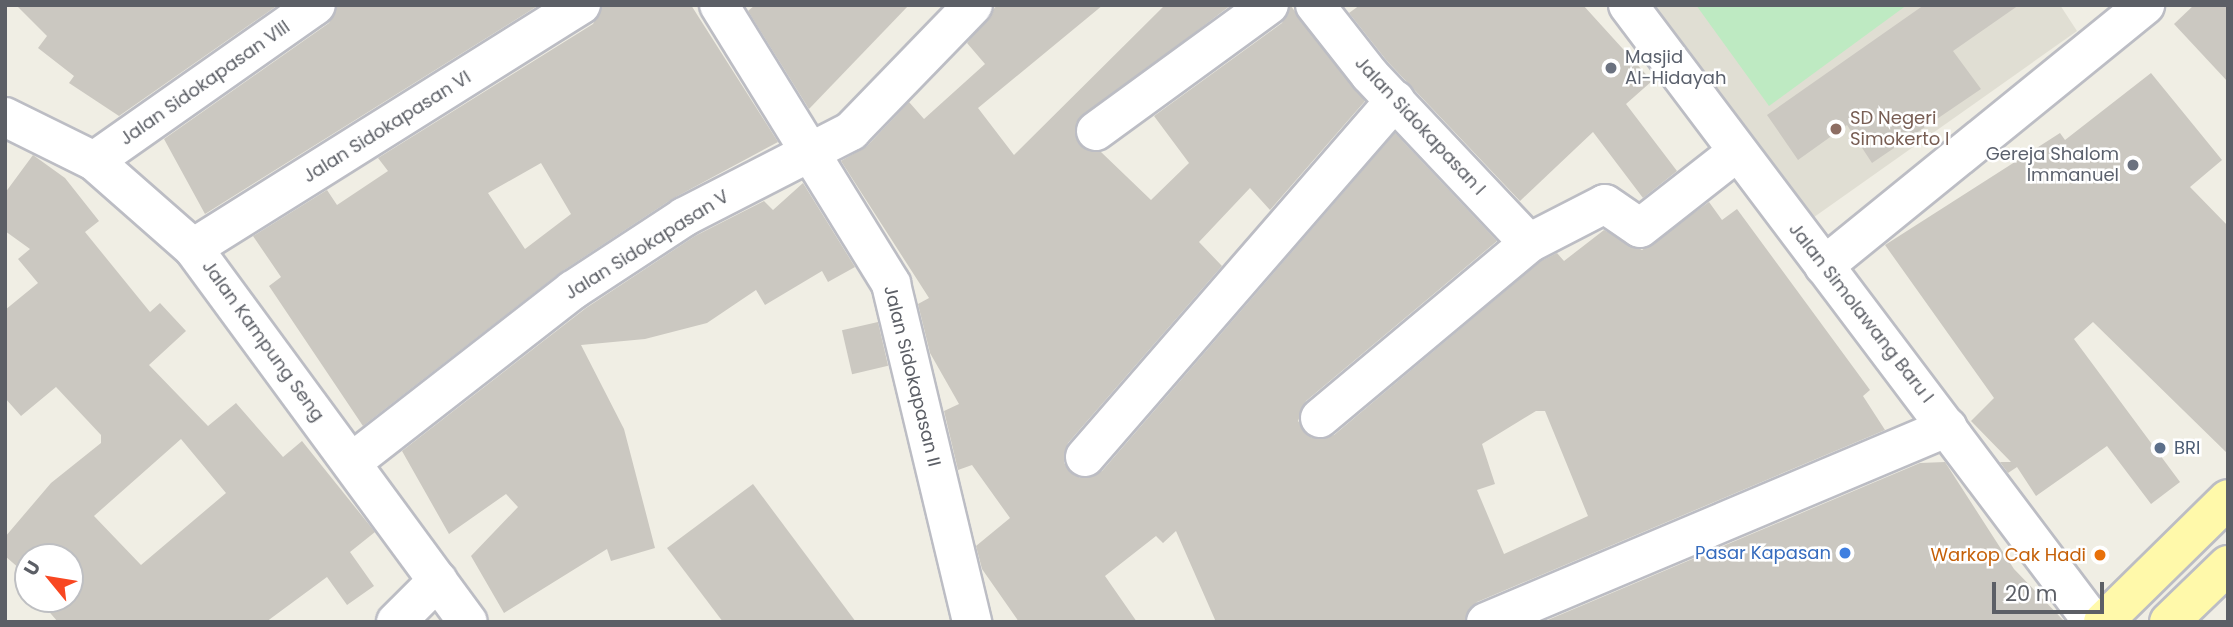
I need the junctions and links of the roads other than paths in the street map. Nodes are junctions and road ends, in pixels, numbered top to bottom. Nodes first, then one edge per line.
1 (316, 5) edge
2 (581, 5) edge
3 (719, 5) edge
4 (973, 5) edge
5 (1269, 5) edge
6 (1315, 5) edge
7 (1628, 5) edge
8 (2145, 5) edge
9 (1395, 100) junction
10 (5, 117) edge
11 (1096, 131) dead end
12 (807, 150) junction
13 (1737, 152) junction
14 (94, 161) junction
15 (1529, 243) junction
16 (193, 248) junction
17 (1824, 266) junction
18 (1320, 418) dead end
19 (1948, 427) junction
20 (1085, 457) dead end
21 (352, 462) junction
22 (2228, 499) edge
23 (2228, 565) edge
24 (438, 580) junction
25 (396, 622) edge
26 (468, 622) edge
27 (972, 622) edge
28 (1486, 622) edge
29 (2093, 622) edge
30 (2102, 622) edge
31 (2169, 622) edge

1 - 14 street, Jalan Sidokapasan VIII
2 - 16 street, Jalan Sidokapasan VI
3 - 12 street, Jalan Sidokapasan II
4 - 12 street, Jalan Sidokapasan V
5 - 11 street
6 - 9 street, Jalan Sidokapasan I
7 - 13 street, Jalan Simolawang Baru I
8 - 17 street
9 - 15 street, Jalan Sidokapasan I
9 - 20 street
10 - 14 street, Jalan Kampung Seng
12 - 21 street, Jalan Sidokapasan V
12 - 27 street, Jalan Sidokapasan II
13 - 15 street
13 - 17 street, Jalan Simolawang Baru I
14 - 16 street, Jalan Kampung Seng
15 - 18 street
16 - 21 street, Jalan Kampung Seng
17 - 19 street, Jalan Simolawang Baru I
19 - 28 street
19 - 29 street, Jalan Simolawang Baru I
21 - 24 street, Jalan Kampung Seng
22 - 30 main road
23 - 31 main road
24 - 25 street
24 - 26 street, Jalan Kampung Seng

